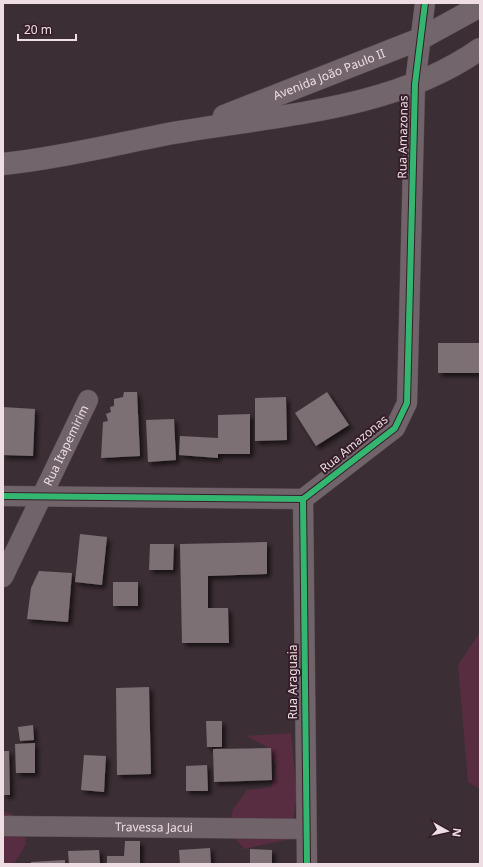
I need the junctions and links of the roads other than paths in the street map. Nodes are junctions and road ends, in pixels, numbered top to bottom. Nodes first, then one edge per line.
1 (426, 3) edge
2 (480, 6) edge
3 (420, 39) junction
4 (480, 49) edge
5 (415, 84) junction
6 (174, 133) junction
7 (3, 164) edge
8 (88, 400) dead end
9 (3, 496) edge
10 (41, 496) junction
11 (303, 499) junction
12 (3, 577) edge
13 (3, 826) edge
14 (305, 829) junction
15 (307, 864) edge

1 - 3 street, Rua Amazonas
2 - 3 main road, Avenida João Paulo II
3 - 5 street, Rua Amazonas
3 - 6 main road, Avenida João Paulo II
4 - 5 main road, Avenida João Paulo II
5 - 6 main road, Avenida João Paulo II
5 - 11 street, Rua Amazonas
6 - 7 main road, Avenida João Paulo II
8 - 10 street, Rua Itapemirim
9 - 10 street
10 - 11 street
10 - 12 street, Rua Itapemirim
11 - 14 street, Rua Araguaia
13 - 14 street, Travessa Jacui
14 - 15 street, Rua Araguaia

